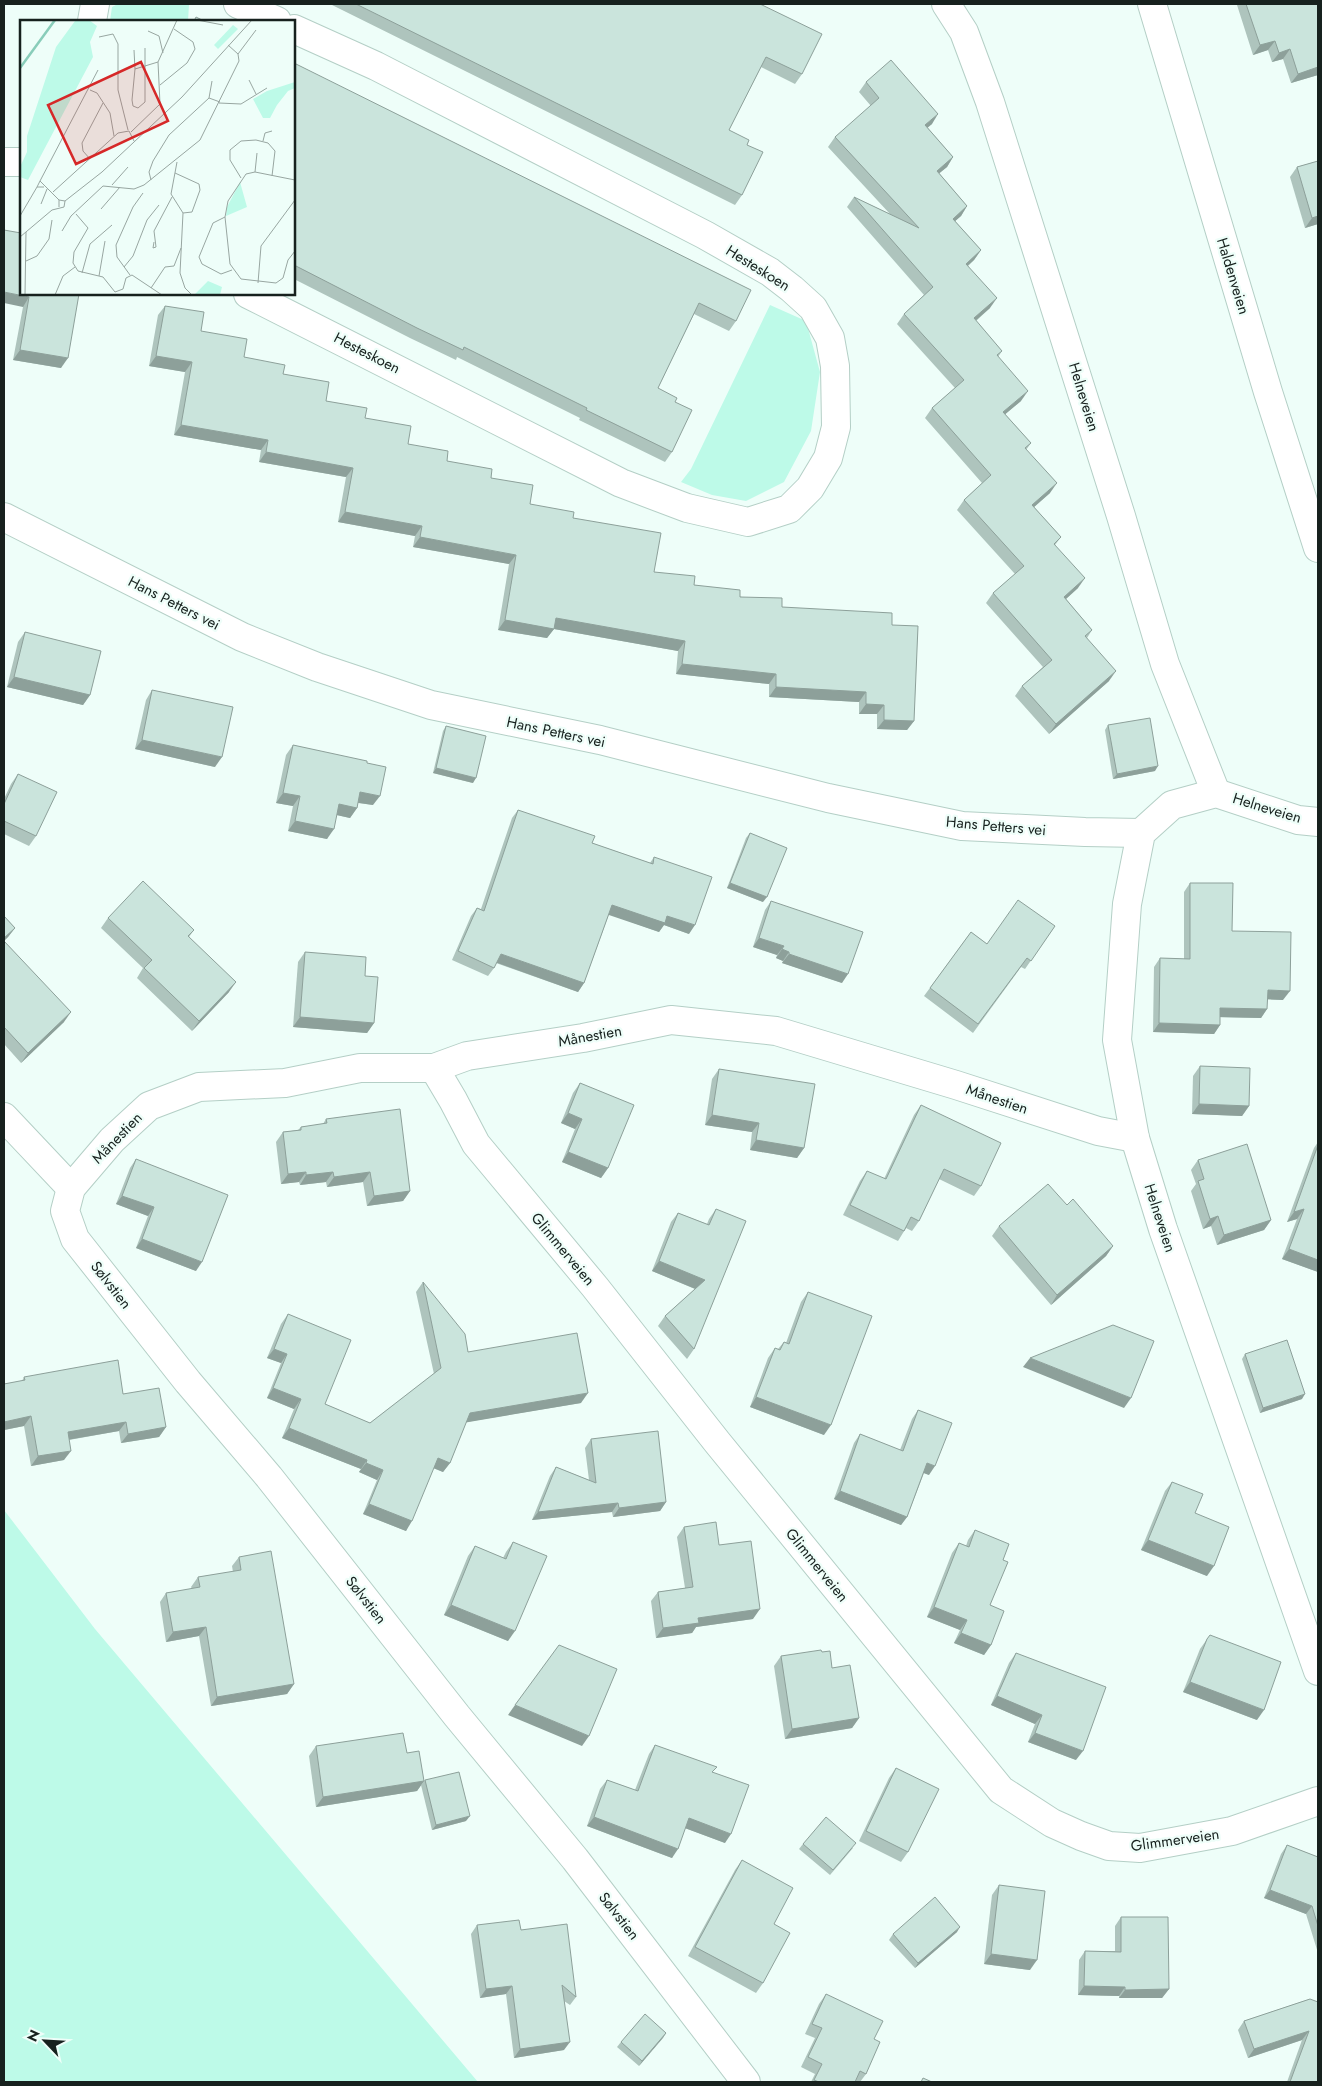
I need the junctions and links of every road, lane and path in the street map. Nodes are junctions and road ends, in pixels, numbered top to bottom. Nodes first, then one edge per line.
1 (95, 4) edge
2 (238, 4) edge
3 (946, 4) edge
4 (1152, 4) edge
5 (92, 20) edge
6 (275, 20) edge
7 (295, 29) edge
8 (4, 162) edge
9 (20, 162) edge
10 (250, 295) edge
11 (4, 517) edge
12 (1318, 548) edge
13 (1216, 793) junction
14 (1318, 822) edge
15 (1141, 833) junction
16 (434, 1068) junction
17 (4, 1117) edge
18 (1135, 1138) junction
19 (71, 1188) junction
20 (1318, 1671) edge
21 (1318, 1801) edge
22 (746, 2082) edge

1 - 5 street
2 - 6 street
3 - 13 street, Helneveien
4 - 12 street, Haldenveien
7 - 10 street, Hesteskoen
8 - 9 street
11 - 15 street, Hans Petters vei
13 - 14 street, Helneveien
13 - 15 street, Helneveien
15 - 18 street, Helneveien
16 - 18 street, Månestien
16 - 19 street, Månestien
16 - 21 street, Glimmerveien
17 - 19 street
18 - 20 street, Helneveien
19 - 22 street, Sølvstien

